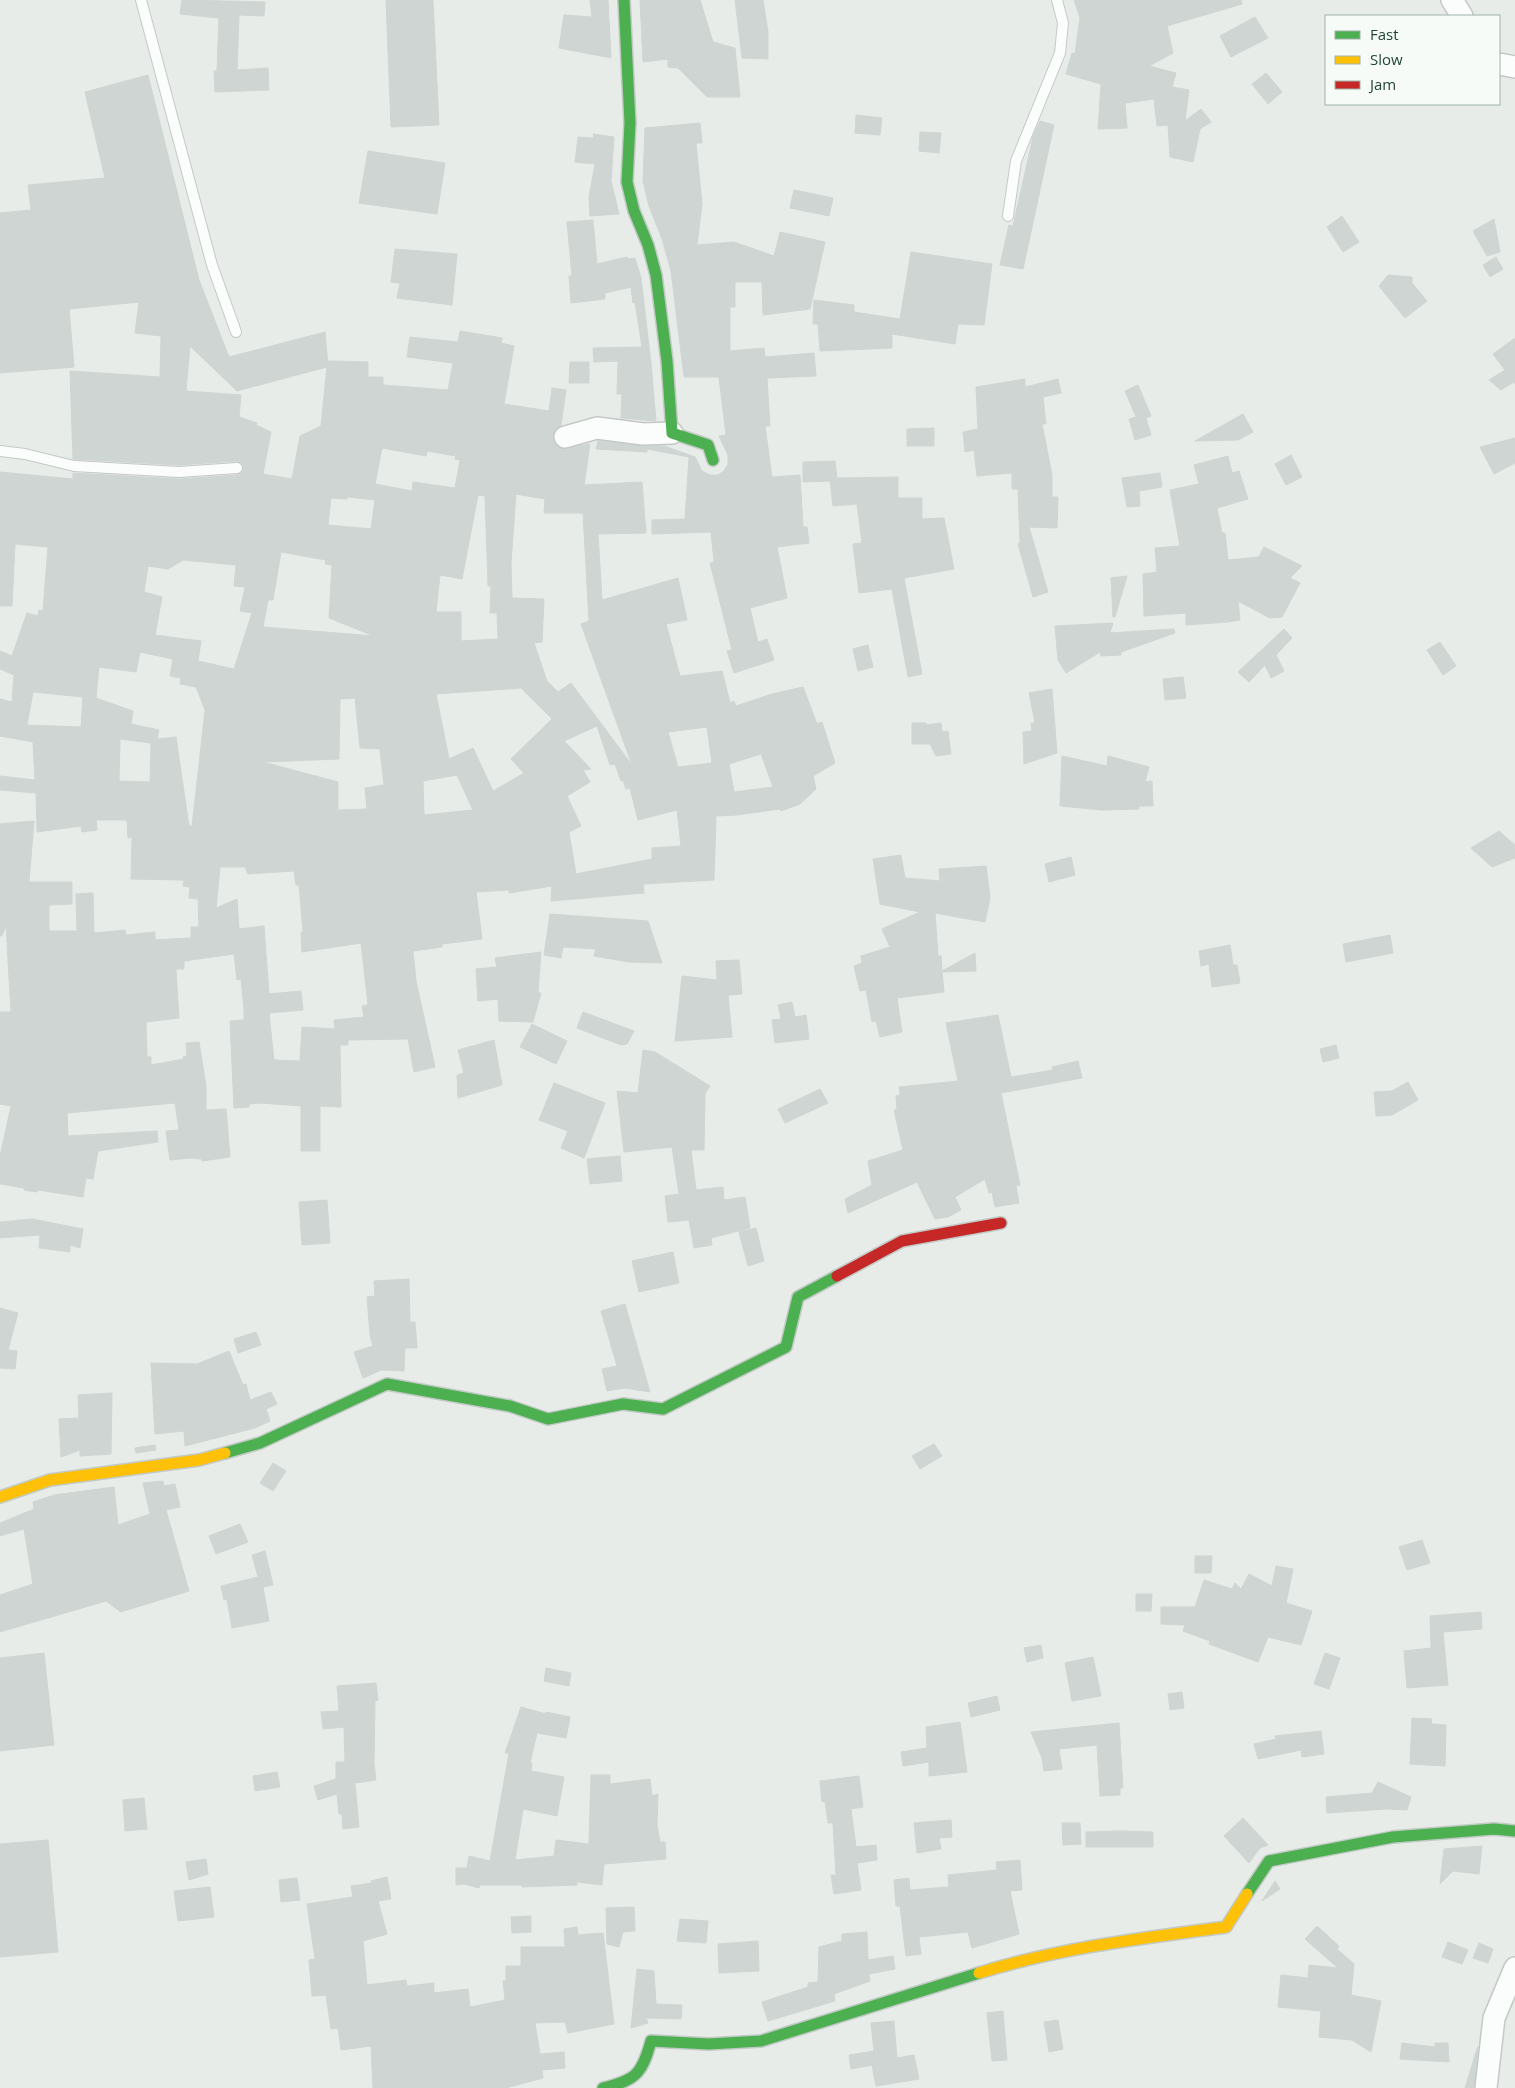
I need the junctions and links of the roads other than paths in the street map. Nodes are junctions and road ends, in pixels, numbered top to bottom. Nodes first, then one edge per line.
1 (141, 0) edge
2 (624, 0) edge
3 (1057, 0) edge
4 (1452, 0) edge
5 (1461, 15) edge
6 (1500, 64) edge
7 (1515, 67) edge
8 (1008, 216) dead end
9 (236, 332) dead end
10 (672, 434) junction
11 (565, 437) dead end
12 (0, 451) edge
13 (713, 460) dead end
14 (237, 468) dead end
15 (1001, 1224) dead end
16 (0, 1497) edge
17 (1515, 1831) edge
18 (1515, 1968) edge
19 (603, 2088) edge
20 (1486, 2088) edge

1 - 9 lane
2 - 10 street
3 - 8 lane
4 - 5 street
6 - 7 street
10 - 11 street
10 - 13 street
12 - 14 lane
15 - 16 street
17 - 19 street
18 - 20 street

